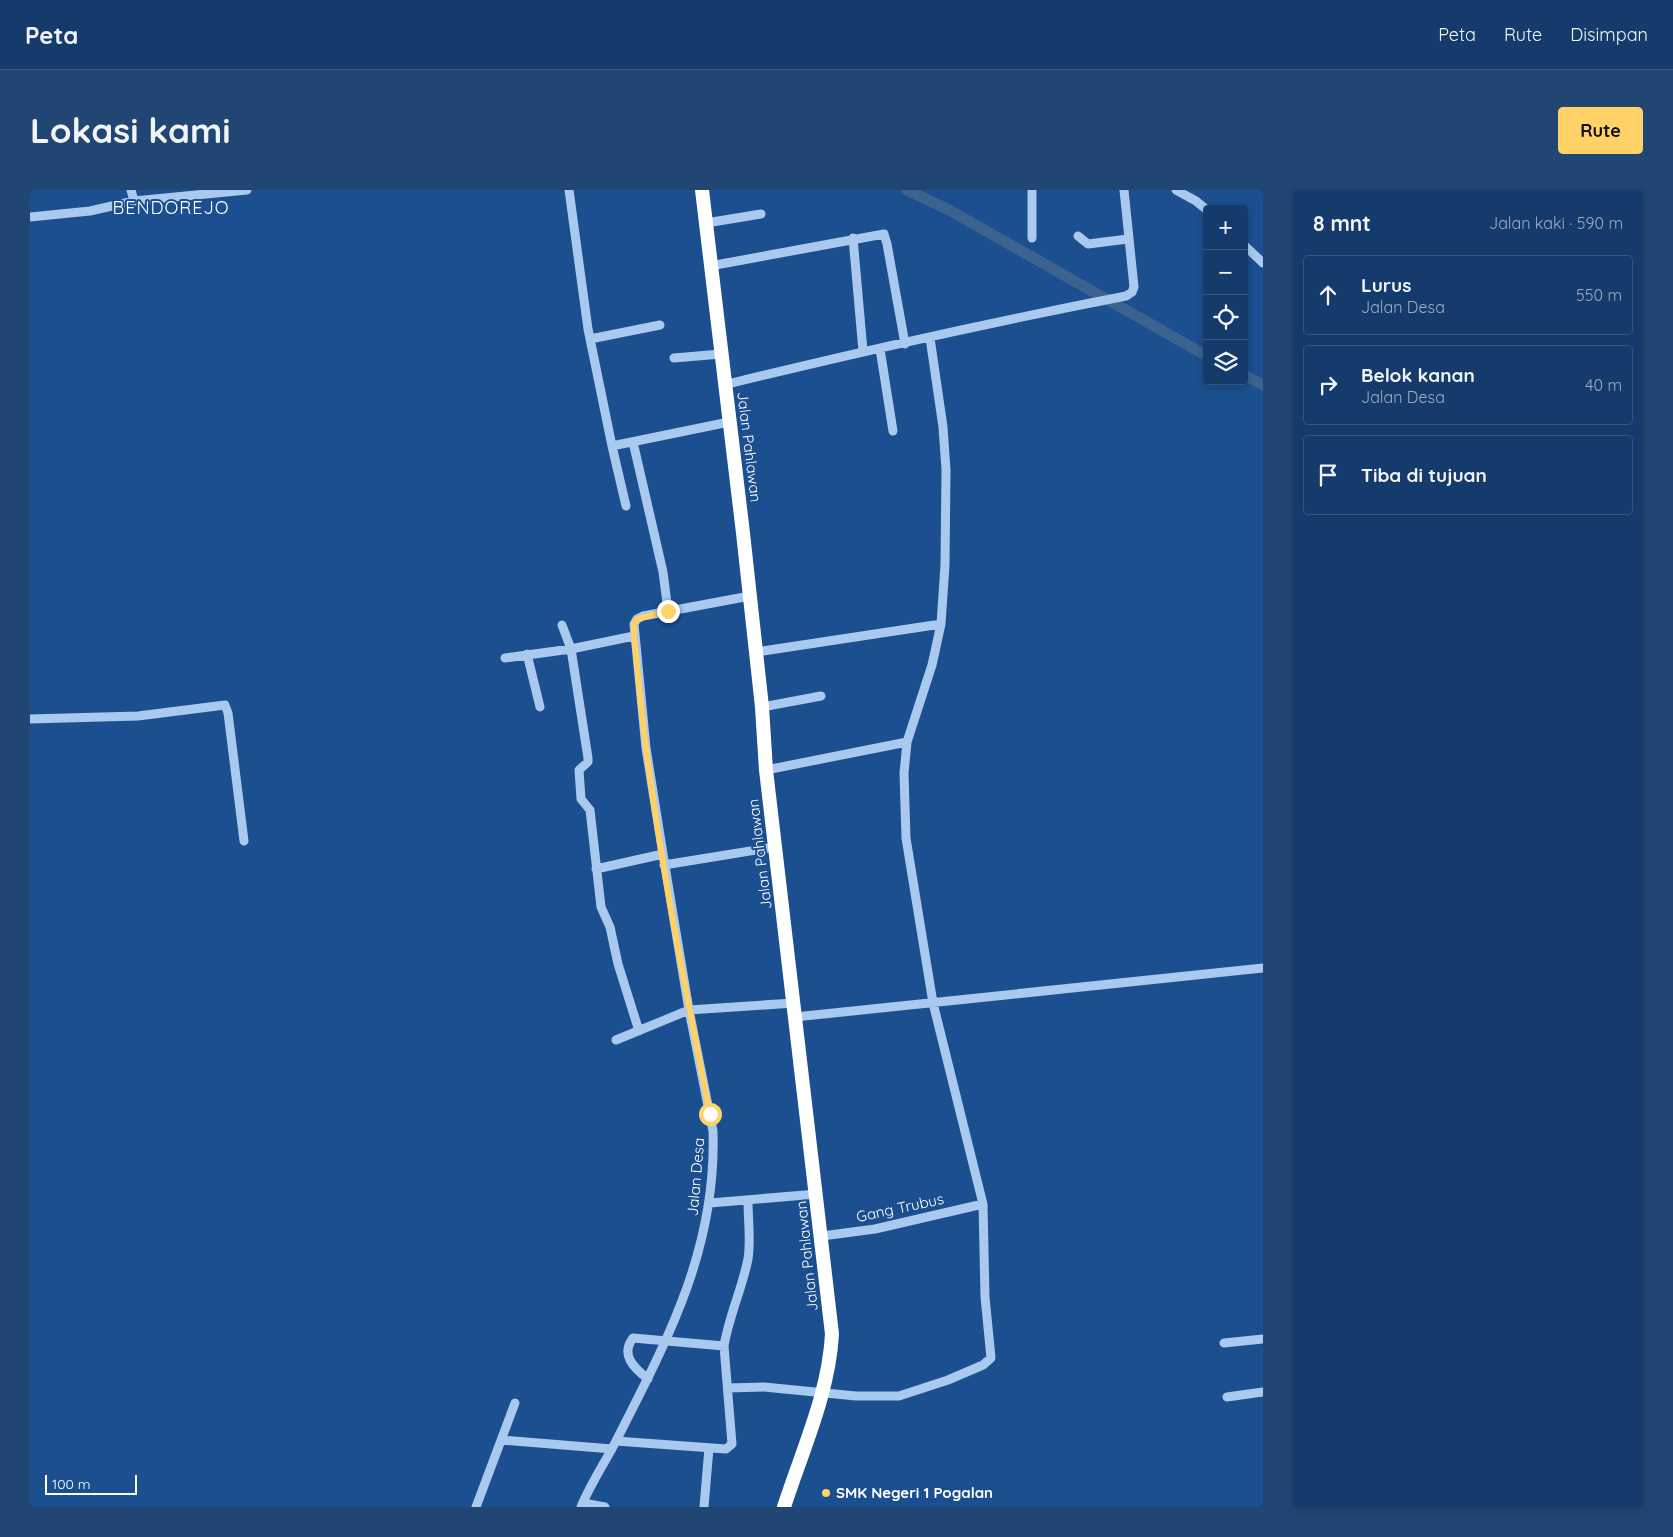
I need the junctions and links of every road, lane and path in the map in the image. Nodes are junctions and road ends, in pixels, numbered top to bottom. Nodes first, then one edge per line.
1 (131, 190) edge
2 (246, 190) edge
3 (569, 190) edge
4 (702, 190) edge
5 (1032, 190) edge
6 (1124, 190) edge
7 (1176, 190) edge
8 (134, 201) junction
9 (1203, 207) edge
10 (762, 214) dead end
11 (30, 217) edge
12 (706, 223) junction
13 (1078, 236) dead end
14 (853, 238) junction
15 (1032, 238) dead end
16 (1128, 239) junction
17 (1248, 249) edge
18 (1263, 263) edge
19 (710, 266) junction
20 (660, 326) dead end
21 (930, 338) junction
22 (590, 339) junction
23 (905, 344) junction
24 (880, 349) junction
25 (863, 351) junction
26 (720, 354) junction
27 (674, 358) dead end
28 (724, 385) junction
29 (729, 422) junction
30 (894, 431) dead end
31 (633, 442) junction
32 (612, 446) junction
33 (626, 506) dead end
34 (750, 596) junction
35 (668, 611) junction
36 (941, 624) junction
37 (562, 625) dead end
38 (634, 636) junction
39 (571, 649) junction
40 (756, 652) junction
41 (527, 654) junction
42 (506, 658) dead end
43 (821, 696) dead end
44 (540, 707) dead end
45 (762, 707) junction
46 (30, 719) edge
47 (907, 742) junction
48 (766, 770) junction
49 (244, 841) dead end
50 (775, 847) junction
51 (662, 854) junction
52 (664, 865) junction
53 (596, 868) junction
54 (1263, 968) edge
55 (932, 1003) junction
56 (689, 1010) junction
57 (794, 1010) junction
58 (639, 1031) junction
59 (616, 1040) dead end
60 (817, 1194) junction
61 (748, 1200) junction
62 (710, 1203) junction
63 (983, 1204) junction
64 (822, 1236) junction
65 (1263, 1339) edge
66 (666, 1340) junction
67 (1224, 1342) dead end
68 (724, 1346) junction
69 (648, 1379) junction
70 (728, 1388) junction
71 (1263, 1392) edge
72 (822, 1393) junction
73 (1227, 1397) dead end
74 (515, 1403) dead end
75 (501, 1440) junction
76 (614, 1445) junction
77 (709, 1448) junction
78 (582, 1505) edge
79 (476, 1507) edge
80 (606, 1507) edge
81 (704, 1507) edge
82 (784, 1507) edge

1 - 8 street
2 - 8 street
3 - 22 street
4 - 12 highway, Jalan Pahlawan
5 - 15 street
6 - 16 street
7 - 9 street
8 - 11 street
10 - 12 street
12 - 19 highway, Jalan Pahlawan
13 - 16 street
14 - 19 street
14 - 23 street
14 - 25 street
16 - 21 street
17 - 18 street
19 - 26 highway, Jalan Pahlawan
20 - 22 street
21 - 23 street
21 - 36 street
22 - 32 street
23 - 24 street
24 - 25 street
24 - 30 street
25 - 28 street
26 - 27 street
26 - 28 highway, Jalan Pahlawan
28 - 29 highway, Jalan Pahlawan
29 - 31 street
29 - 34 highway, Jalan Pahlawan
31 - 32 street
31 - 35 street
32 - 33 street
34 - 35 street
34 - 40 highway, Jalan Pahlawan
35 - 38 street
36 - 40 street
36 - 47 street
37 - 39 street
38 - 39 street
38 - 51 street, Jalan Desa
39 - 41 street
39 - 53 street
40 - 45 highway, Jalan Pahlawan
41 - 42 street
41 - 44 street
43 - 45 street
45 - 48 highway, Jalan Pahlawan
46 - 49 street
47 - 48 street
47 - 55 street
48 - 50 highway, Jalan Pahlawan
50 - 52 street
50 - 57 highway, Jalan Pahlawan
51 - 52 street, Jalan Desa
51 - 53 street
52 - 56 street, Jalan Desa
53 - 58 street
54 - 55 street
55 - 57 street
55 - 63 street
56 - 57 street
56 - 58 street
56 - 62 street, Jalan Desa
57 - 60 highway, Jalan Pahlawan
58 - 59 street
60 - 61 street
60 - 64 highway, Jalan Pahlawan
61 - 62 street
61 - 68 street
62 - 66 street, Jalan Desa
63 - 64 street, Gang Trubus
63 - 72 street
64 - 72 highway, Jalan Pahlawan
65 - 67 street
66 - 68 street
66 - 69 street, Jalan Desa
66 - 69 street
68 - 70 street
69 - 76 street, Jalan Desa
70 - 72 street
70 - 77 street
71 - 73 street
72 - 82 highway, Jalan Pahlawan
74 - 75 street
75 - 76 street
75 - 79 street
76 - 77 street
76 - 78 street, Jalan Desa
77 - 81 street
78 - 80 street, Jalan Desa

